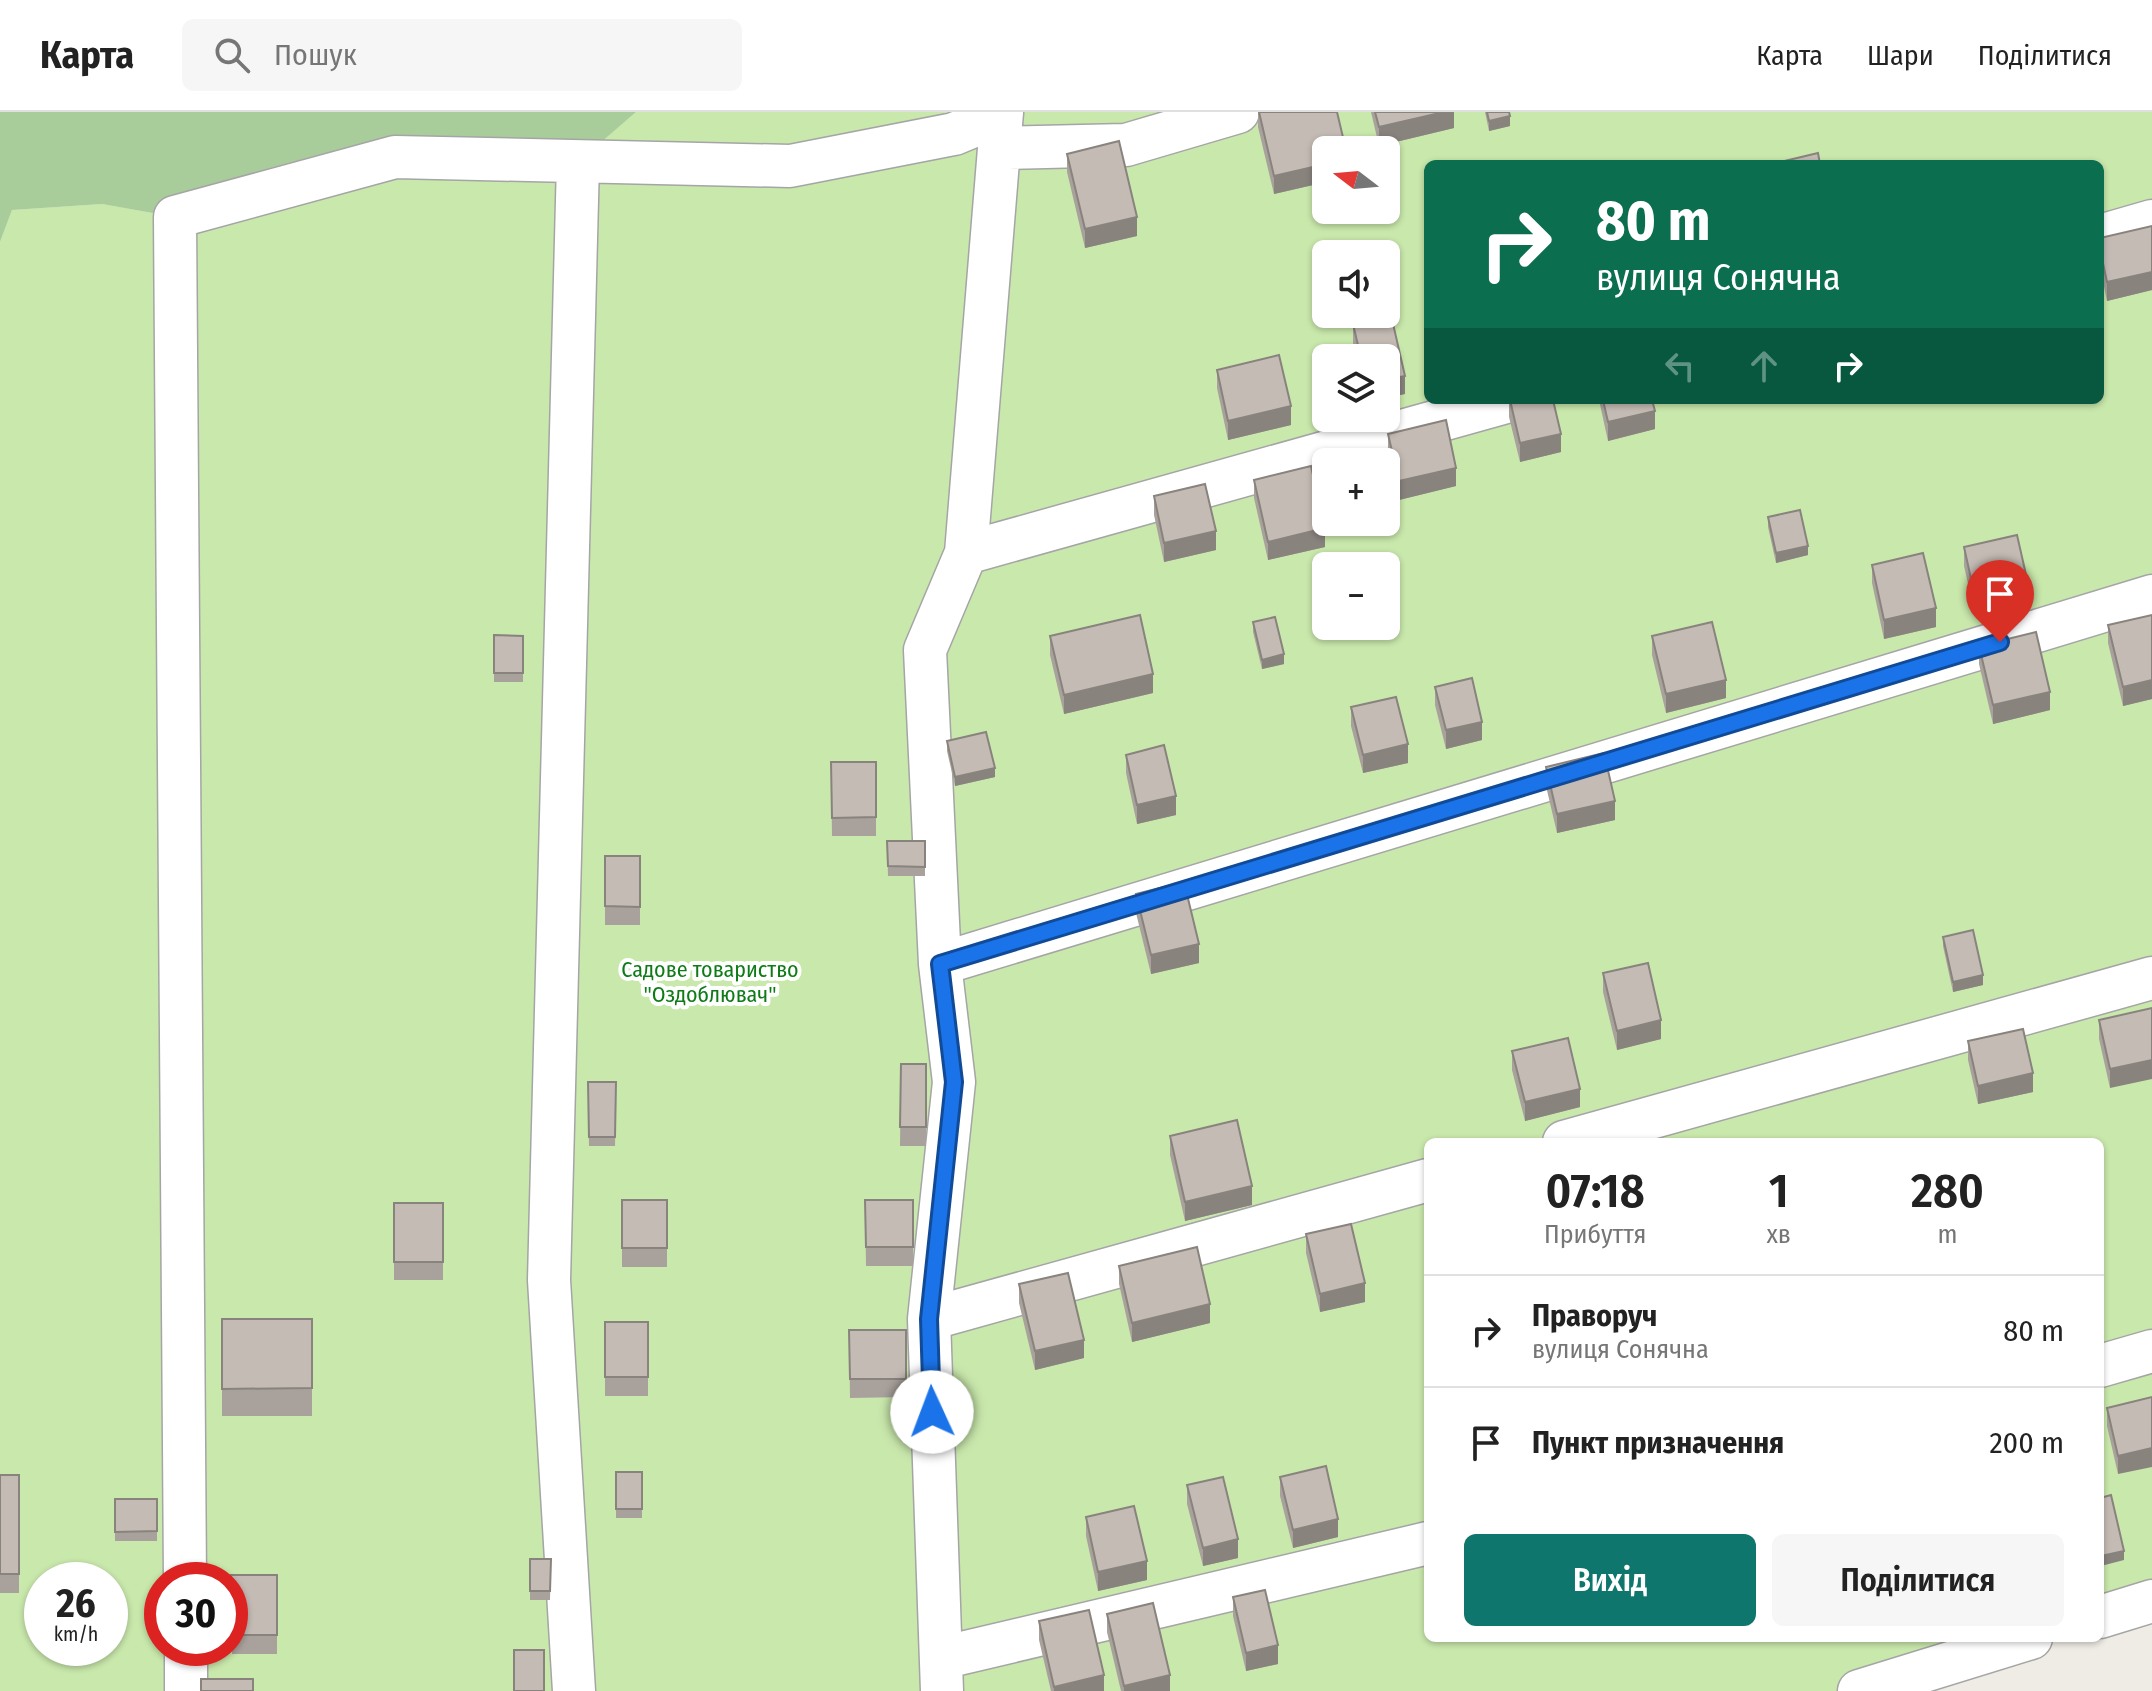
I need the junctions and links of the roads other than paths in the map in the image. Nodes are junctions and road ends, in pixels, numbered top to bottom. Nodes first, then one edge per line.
1 (1238, 112) edge
2 (1001, 125) edge
3 (578, 162) junction
4 (2152, 221) edge
5 (2104, 235) edge
6 (1499, 404) edge
7 (966, 553) junction
8 (2152, 596) edge
9 (940, 964) junction
10 (2152, 978) edge
11 (1578, 1138) edge
12 (1424, 1181) edge
13 (929, 1319) junction
14 (2152, 1351) edge
15 (2104, 1365) edge
16 (1424, 1544) edge
17 (185, 1562) edge
18 (2152, 1601) edge
19 (2104, 1616) edge
20 (2018, 1642) edge
21 (186, 1666) edge
22 (941, 1675) edge
23 (186, 1691) edge
24 (574, 1691) edge
25 (1859, 1691) edge

1 - 2 street
2 - 3 street
2 - 7 street
3 - 17 street
3 - 24 street
4 - 5 street
6 - 7 street
7 - 9 street
8 - 9 street
9 - 13 street
10 - 11 street
12 - 13 street
13 - 22 street
14 - 15 street
16 - 22 street
18 - 19 street
20 - 25 street
21 - 23 street

